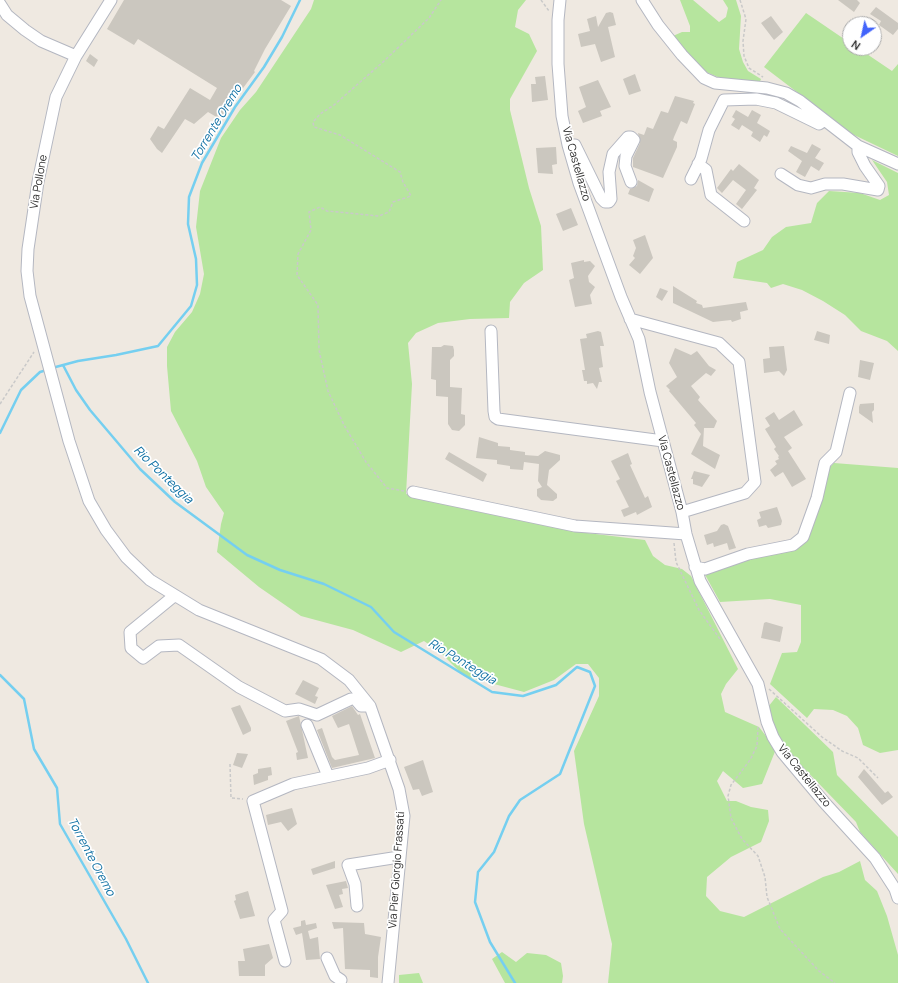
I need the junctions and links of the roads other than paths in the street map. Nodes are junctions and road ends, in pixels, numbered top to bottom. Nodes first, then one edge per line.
1 (110, 0) edge
2 (560, 0) edge
3 (642, 0) edge
4 (0, 4) edge
5 (76, 56) junction
6 (825, 121) junction
7 (568, 145) junction
8 (858, 146) junction
9 (698, 164) junction
10 (898, 164) edge
11 (781, 174) dead end
12 (691, 179) dead end
13 (631, 182) dead end
14 (744, 222) dead end
15 (630, 319) junction
16 (491, 331) dead end
17 (850, 393) dead end
18 (663, 441) junction
19 (413, 492) road end
20 (682, 512) junction
21 (686, 534) junction
22 (695, 568) junction
23 (174, 596) junction
24 (372, 710) junction
25 (307, 725) dead end
26 (390, 760) junction
27 (328, 776) junction
28 (399, 857) junction
29 (898, 898) edge
30 (357, 906) dead end
31 (327, 958) dead end
32 (285, 961) dead end
33 (342, 982) edge
34 (388, 983) edge

1 - 5 street, Via Pollone
2 - 7 street, Via Castellazzo
3 - 6 street
4 - 5 street
5 - 23 street, Via Pollone
6 - 8 street
6 - 9 street
7 - 13 street
7 - 15 street, Via Castellazzo
8 - 10 street
8 - 11 street
9 - 12 street
9 - 14 street
15 - 18 street, Via Castellazzo
15 - 20 street
16 - 18 street
17 - 22 street
18 - 20 street, Via Castellazzo
19 - 21 street
20 - 21 street, Via Castellazzo
21 - 22 street, Via Castellazzo
22 - 29 street, Via Castellazzo
23 - 24 street, Via Pier Giorgio Frassati
23 - 24 street
24 - 26 street, Via Pier Giorgio Frassati
25 - 27 street
26 - 27 street
26 - 28 street, Via Pier Giorgio Frassati
27 - 32 street
28 - 30 street
28 - 34 street, Via Pier Giorgio Frassati
31 - 33 street

